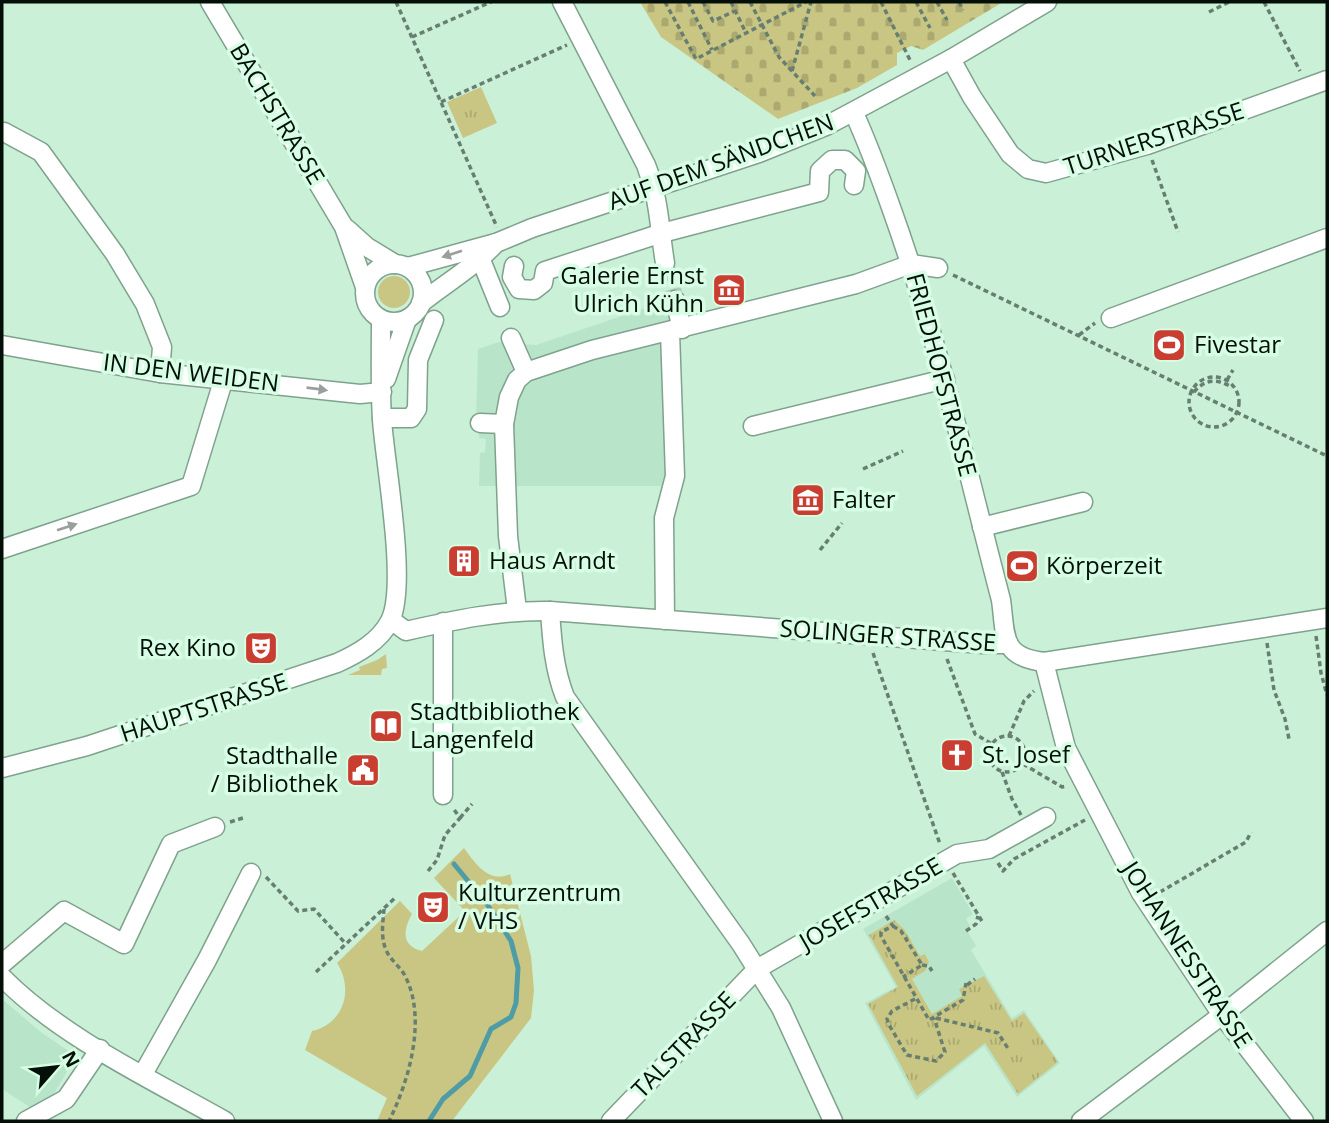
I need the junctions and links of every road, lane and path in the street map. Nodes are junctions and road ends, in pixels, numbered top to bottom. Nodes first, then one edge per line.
1 (210, 2) edge
2 (396, 2) edge
3 (491, 2) edge
4 (562, 2) edge
5 (665, 2) edge
6 (688, 2) edge
7 (703, 2) edge
8 (731, 2) edge
9 (750, 2) edge
10 (809, 2) edge
11 (881, 2) edge
12 (916, 2) edge
13 (937, 2) edge
14 (959, 2) edge
15 (1048, 2) edge
16 (1229, 2) edge
17 (1264, 2) edge
18 (963, 10) dead end
19 (735, 11) junction
20 (1209, 12) dead end
21 (947, 20) dead end
22 (761, 24) junction
23 (930, 28) dead end
24 (746, 33) junction
25 (412, 37) junction
26 (582, 38) junction
27 (712, 50) junction
28 (951, 59) junction
29 (792, 71) junction
30 (919, 76) junction
31 (1327, 80) edge
32 (1307, 87) junction
33 (815, 96) dead end
34 (441, 102) junction
35 (854, 113) junction
36 (4, 132) dead end
37 (1147, 145) junction
38 (854, 185) dead end
39 (654, 186) junction
40 (344, 227) junction
41 (1178, 232) dead end
42 (662, 233) junction
43 (1327, 238) edge
44 (499, 242) junction
45 (481, 260) junction
46 (665, 264) tunnel mouth
47 (911, 264) junction
48 (401, 266) junction
49 (514, 266) dead end
50 (938, 268) joint
51 (365, 288) junction
52 (675, 300) tunnel mouth
53 (421, 303) junction
54 (500, 307) dead end
55 (1111, 318) dead end
56 (381, 319) junction
57 (407, 319) junction
58 (434, 320) dead end
59 (676, 330) junction
60 (511, 338) dead end
61 (2, 345) edge
62 (526, 372) junction
63 (160, 373) junction
64 (225, 378) junction
65 (945, 379) junction
66 (1227, 380) junction
67 (1235, 388) junction
68 (1193, 391) junction
69 (382, 392) junction
70 (1237, 412) junction
71 (382, 418) junction
72 (480, 424) dead end
73 (504, 424) junction
74 (752, 426) dead end
75 (903, 452) dead end
76 (1327, 456) edge
77 (863, 469) dead end
78 (1083, 502) dead end
79 (842, 523) dead end
80 (982, 527) junction
81 (2, 549) edge
82 (820, 550) dead end
83 (517, 610) junction
84 (550, 611) junction
85 (1321, 619) edge
86 (391, 620) junction
87 (665, 620) junction
88 (443, 622) junction
89 (1266, 628) junction
90 (867, 635) junction
91 (941, 641) junction
92 (1008, 644) junction
93 (1044, 662) junction
94 (1049, 686) junction
95 (1327, 695) edge
96 (1009, 736) junction
97 (1289, 739) dead end
98 (992, 744) junction
99 (1023, 764) junction
100 (2, 768) edge
101 (1068, 786) dead end
102 (443, 794) joint
103 (472, 804) dead end
104 (1079, 809) dead end
105 (1046, 817) dead end
106 (1092, 817) junction
107 (460, 818) junction
108 (215, 827) dead end
109 (1251, 832) dead end
110 (989, 849) junction
111 (946, 861) junction
112 (428, 871) dead end
113 (257, 874) joint
114 (396, 897) dead end
115 (1145, 901) junction
116 (384, 909) junction
117 (886, 916) dead end
118 (978, 916) junction
119 (983, 923) dead end
120 (893, 926) junction
121 (966, 931) dead end
122 (1327, 931) edge
123 (346, 944) junction
124 (2, 964) edge
125 (922, 965) junction
126 (757, 969) junction
127 (932, 971) dead end
128 (316, 972) dead end
129 (2, 977) edge
130 (903, 977) junction
131 (975, 979) dead end
132 (915, 999) junction
133 (1222, 1015) junction
134 (934, 1018) junction
135 (100, 1049) junction
136 (1009, 1050) dead end
137 (143, 1074) junction
138 (26, 1121) edge
139 (225, 1121) edge
140 (388, 1121) edge
141 (611, 1121) edge
142 (833, 1121) edge
143 (1081, 1121) edge
144 (1304, 1121) edge

1 - 40 street, BACHSTRASSE
2 - 25 path
3 - 25 path
4 - 26 street
5 - 27 path
6 - 27 path
7 - 19 path
8 - 19 path
9 - 22 path
10 - 22 path
10 - 29 path
11 - 30 path
12 - 23 path
13 - 21 path
14 - 18 path
15 - 28 street, AUF DEM SÄNDCHEN
16 - 20 path
17 - 32 path
19 - 24 path
22 - 24 path
22 - 29 path
24 - 27 path
25 - 34 path
26 - 34 path
26 - 39 street
28 - 30 street, AUF DEM SÄNDCHEN
28 - 37 street, TURNERSTRASSE
29 - 33 path
30 - 35 street, AUF DEM SÄNDCHEN
31 - 32 street, TURNERSTRASSE
32 - 37 street, TURNERSTRASSE
34 - 44 path
35 - 39 street, AUF DEM SÄNDCHEN
35 - 47 street, FRIEDHOFSTRASSE
36 - 63 street
37 - 41 path
38 - 42 street
39 - 42 street
39 - 44 street, AUF DEM SÄNDCHEN
40 - 48 street, BACHSTRASSE
40 - 51 street, BACHSTRASSE
42 - 46 street
42 - 49 street
43 - 55 street
44 - 45 street, AUF DEM SÄNDCHEN
44 -> 48 street, AUF DEM SÄNDCHEN
45 - 53 street, AUF DEM SÄNDCHEN
45 - 54 street
47 - 50 street
47 - 59 street
47 - 65 street, FRIEDHOFSTRASSE
48 - 51 street
48 - 53 street
50 - 68 path
51 - 56 street
52 - 59 street
53 - 57 street
56 - 57 street
56 - 69 street
57 - 69 street
58 - 71 street
59 - 62 street
59 - 87 street
60 - 62 street
61 - 63 street, IN DEN WEIDEN
62 - 73 street
63 - 64 street, IN DEN WEIDEN
64 -> 69 street, IN DEN WEIDEN
81 -> 64 street
65 - 74 street
65 - 80 street, FRIEDHOFSTRASSE
66 - 67 path
66 - 67 path
66 - 68 path
66 - 70 path
67 - 68 path
68 - 70 path
68 - 70 path
69 - 71 street
70 - 76 path
71 - 86 street
72 - 73 street
73 - 83 street
75 - 77 path
78 - 80 street
79 - 82 path
80 - 92 street, FRIEDHOFSTRASSE
83 - 84 street, SOLINGER STRASSE
83 - 88 street, SOLINGER STRASSE
84 - 87 street, SOLINGER STRASSE
84 - 126 street
85 - 89 street
85 - 95 path
86 - 88 street, SOLINGER STRASSE
86 - 100 street, HAUPTSTRASSE
87 - 90 street, SOLINGER STRASSE
88 - 102 street
89 - 93 street
89 - 97 path
90 - 91 street, SOLINGER STRASSE
90 - 111 path
91 - 92 street, SOLINGER STRASSE
91 - 98 path
92 - 93 street, SOLINGER STRASSE
93 - 94 street, JOHANNESSTRASSE
94 - 96 path
94 - 106 street, JOHANNESSTRASSE
96 - 98 path
96 - 99 path
98 - 99 path
99 - 101 path
102 - 107 path
103 - 107 path
104 - 106 path
105 - 110 street, JOSEFSTRASSE
106 - 110 path
106 - 115 street, JOHANNESSTRASSE
107 - 112 path
108 - 124 street
109 - 115 path
110 - 111 street, JOSEFSTRASSE
111 - 118 path
111 - 126 street, JOSEFSTRASSE
113 - 123 path
113 - 137 street
114 - 116 path
115 - 133 street, JOHANNESSTRASSE
116 - 123 path
116 - 140 path
117 - 120 path
118 - 119 path
118 - 121 path
120 - 125 path
120 - 130 path
122 - 133 street
123 - 128 path
125 - 127 path
125 - 130 path
126 - 141 street, TALSTRASSE
126 - 142 street
129 - 135 street
130 - 132 path
131 - 134 path
132 - 134 path
132 - 134 path
133 - 143 street
133 - 144 street, JOHANNESSTRASSE
134 - 136 path
135 - 137 street
135 - 138 street
137 - 139 street

